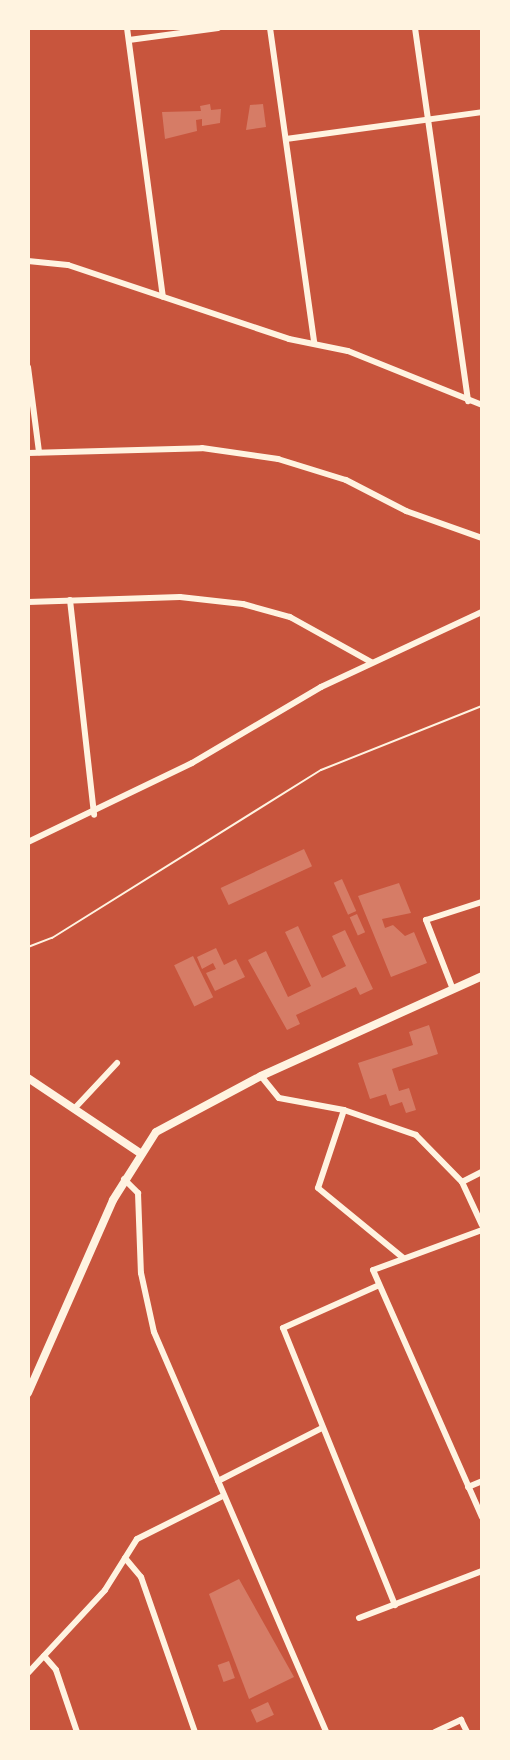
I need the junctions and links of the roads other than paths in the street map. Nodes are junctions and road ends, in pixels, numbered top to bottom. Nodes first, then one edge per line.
1 (127, 28) edge
2 (218, 28) edge
3 (270, 28) edge
4 (414, 28) edge
5 (129, 40) junction
6 (482, 112) edge
7 (427, 121) junction
8 (286, 139) junction
9 (28, 261) edge
10 (163, 297) junction
11 (314, 343) junction
12 (28, 367) edge
13 (468, 401) junction
14 (482, 405) edge
15 (39, 452) junction
16 (28, 453) edge
17 (482, 538) edge
18 (70, 600) junction
19 (28, 602) edge
20 (482, 612) edge
21 (371, 662) junction
22 (94, 815) junction
23 (28, 842) edge
24 (482, 902) edge
25 (482, 976) edge
26 (452, 987) junction
27 (117, 1063) dead end
28 (261, 1076) junction
29 (28, 1078) edge
30 (74, 1109) junction
31 (344, 1110) junction
32 (140, 1153) junction
33 (482, 1172) edge
34 (124, 1179) junction
35 (462, 1182) junction
36 (482, 1225) edge
37 (482, 1230) edge
38 (402, 1257) junction
39 (377, 1286) junction
40 (28, 1394) edge
41 (322, 1428) junction
42 (218, 1481) junction
43 (482, 1481) edge
44 (468, 1487) junction
45 (221, 1497) junction
46 (482, 1517) edge
47 (125, 1558) junction
48 (482, 1571) edge
49 (395, 1605) junction
50 (359, 1618) dead end
51 (44, 1656) junction
52 (28, 1673) edge
53 (77, 1731) edge
54 (195, 1731) edge
55 (326, 1731) edge
56 (435, 1731) edge
57 (467, 1731) edge

1 - 5 street
2 - 5 street
3 - 8 street
4 - 7 street
5 - 10 street
6 - 7 street
7 - 8 street
7 - 13 street
8 - 11 street
9 - 10 street
10 - 11 street
11 - 13 street
12 - 15 street
13 - 14 street
15 - 16 street
15 - 17 street
18 - 19 street
18 - 21 street
18 - 22 street
20 - 21 street
21 - 22 street
22 - 23 street
24 - 26 street
25 - 26 main road
26 - 28 main road
27 - 30 street
28 - 31 street
28 - 32 main road
29 - 30 street
30 - 32 street
31 - 35 street
31 - 38 street
32 - 34 main road
33 - 35 street
34 - 40 main road
34 - 42 street
35 - 36 street
37 - 38 street
38 - 39 street
39 - 41 street
39 - 44 street
41 - 42 street
41 - 49 street
42 - 45 street
43 - 44 street
44 - 46 street
45 - 47 street
45 - 55 street
47 - 51 street
47 - 54 street
48 - 49 street
49 - 50 street
51 - 52 street
51 - 53 street
56 - 57 street

